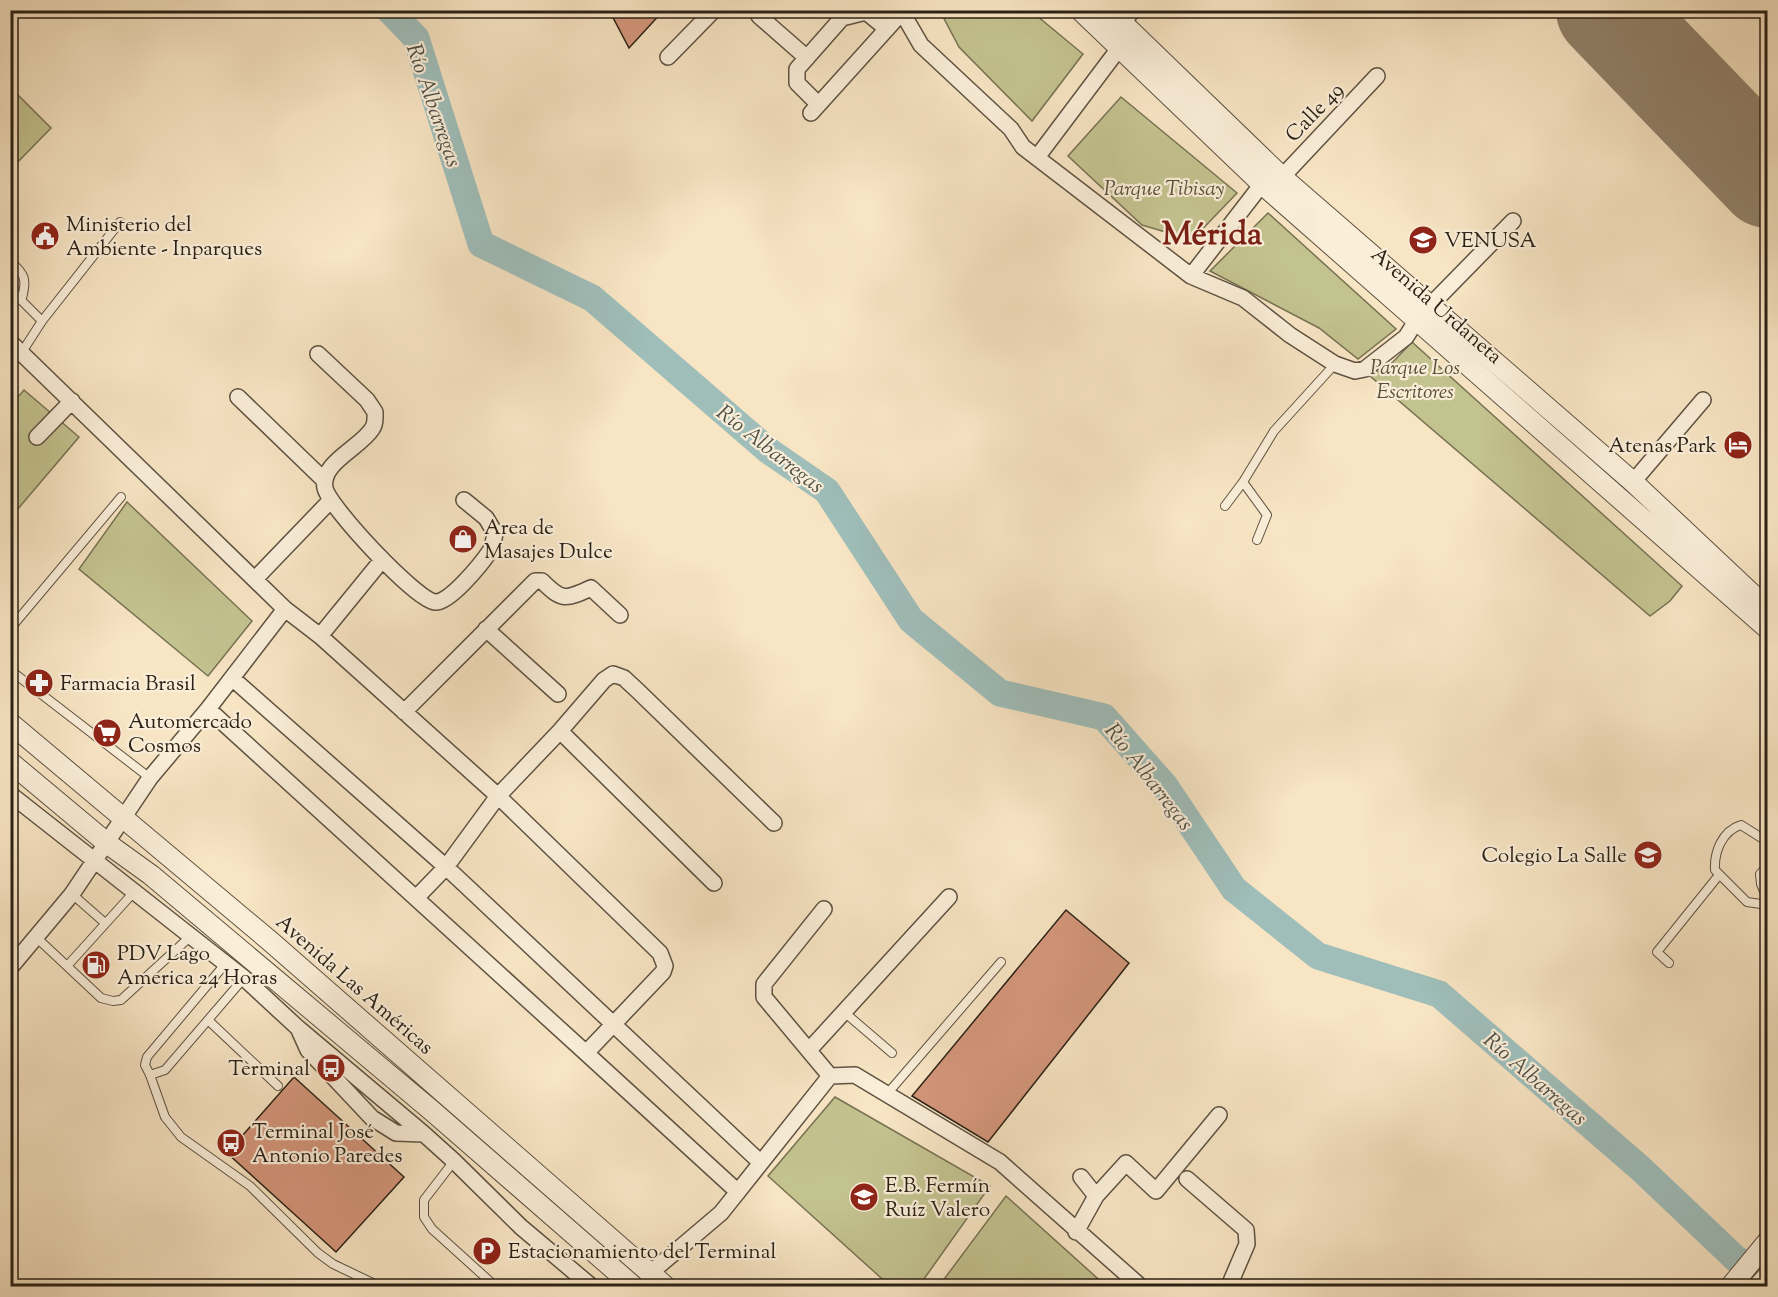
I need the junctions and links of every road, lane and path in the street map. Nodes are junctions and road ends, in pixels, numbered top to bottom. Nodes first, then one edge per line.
1 (714, 10) edge
2 (1080, 10) edge
3 (904, 12) edge
4 (1122, 14) edge
5 (759, 16) dead end
6 (886, 28) junction
7 (1120, 47) junction
8 (668, 57) dead end
9 (807, 58) junction
10 (1377, 76) dead end
11 (1038, 156) junction
12 (1282, 177) junction
13 (1262, 184) junction
14 (1513, 221) dead end
15 (120, 222) dead end
16 (10, 261) edge
17 (1191, 276) junction
18 (10, 289) edge
19 (22, 298) junction
20 (1424, 313) junction
21 (42, 321) junction
22 (16, 347) edge
23 (318, 354) dead end
24 (1335, 364) junction
25 (238, 397) dead end
26 (1703, 400) dead end
27 (72, 401) junction
28 (37, 437) dead end
29 (325, 481) junction
30 (1243, 482) junction
31 (1633, 482) junction
32 (121, 498) dead end
33 (464, 500) dead end
34 (330, 501) junction
35 (1225, 506) dead end
36 (1257, 540) dead end
37 (382, 560) junction
38 (255, 579) junction
39 (285, 609) junction
40 (1767, 609) edge
41 (620, 615) dead end
42 (10, 629) edge
43 (486, 629) junction
44 (1767, 629) edge
45 (320, 636) junction
46 (10, 670) edge
47 (232, 678) junction
48 (558, 694) dead end
49 (208, 709) junction
50 (404, 712) junction
51 (10, 723) edge
52 (560, 731) junction
53 (10, 762) edge
54 (150, 778) junction
55 (10, 794) edge
56 (498, 796) junction
57 (125, 818) junction
58 (774, 824) dead end
59 (1767, 842) edge
60 (108, 844) junction
61 (95, 861) junction
62 (1767, 865) edge
63 (446, 867) junction
64 (1719, 875) junction
65 (714, 883) dead end
66 (134, 892) junction
67 (72, 894) junction
68 (949, 897) dead end
69 (416, 898) junction
70 (1767, 903) edge
71 (824, 909) dead end
72 (105, 923) junction
73 (192, 935) junction
74 (37, 938) junction
75 (1001, 962) dead end
76 (226, 963) junction
77 (1669, 963) dead end
78 (68, 965) junction
79 (10, 968) edge
80 (244, 978) junction
81 (844, 1012) junction
82 (208, 1020) junction
83 (613, 1024) junction
84 (298, 1028) junction
85 (810, 1049) junction
86 (586, 1053) junction
87 (892, 1053) dead end
88 (150, 1075) junction
89 (830, 1077) junction
90 (278, 1086) dead end
91 (887, 1094) junction
92 (1219, 1115) dead end
93 (424, 1134) junction
94 (454, 1161) junction
95 (760, 1162) junction
96 (1080, 1177) dead end
97 (1187, 1179) dead end
98 (738, 1192) junction
99 (1096, 1196) junction
100 (1076, 1232) junction
101 (1767, 1241) edge
102 (1767, 1276) edge
103 (657, 1281) edge
104 (380, 1287) edge
105 (495, 1287) edge
106 (591, 1287) edge
107 (633, 1287) edge
108 (1140, 1287) edge
109 (1229, 1287) edge
110 (1731, 1287) edge
111 (1759, 1287) edge

1 - 8 street
2 - 7 street, Avenida Urdaneta
3 - 6 street
3 - 11 street
4 - 12 street, Avenida Urdaneta
5 - 9 street
6 - 9 street
6 - 9 street
7 - 11 street
7 - 13 street, Avenida Urdaneta
10 - 12 street, Calle 49
11 - 17 street
12 - 20 street, Avenida Urdaneta
13 - 17 street
13 - 20 street, Avenida Urdaneta
14 - 20 street
15 - 21 lane
16 - 19 lane
17 - 24 street
18 - 19 lane
19 - 21 lane
20 - 24 street
20 - 31 street, Avenida Urdaneta
20 - 44 street, Avenida Urdaneta
21 - 22 lane
22 - 27 street
23 - 29 street
24 - 30 lane
25 - 29 street
26 - 31 street
27 - 28 street
27 - 38 street
29 - 34 street
30 - 35 lane
30 - 36 lane
31 - 40 street, Avenida Urdaneta
32 - 42 lane
33 - 37 street
34 - 37 street
34 - 38 street
37 - 45 street
38 - 39 street
39 - 45 street
39 - 47 street
41 - 43 street
43 - 48 street
43 - 50 street
45 - 50 street
46 - 54 lane
47 - 49 street
47 - 63 street
49 - 54 street
49 - 69 street
50 - 56 street
51 - 57 street, Avenida Las Américas
52 - 56 street
52 - 58 street
52 - 65 street
53 - 60 street
54 - 57 street
55 - 61 street
56 - 63 street
56 - 83 street
57 - 60 street
57 - 103 street, Avenida Las Américas
59 - 64 lane
60 - 61 street
60 - 107 street
61 - 66 street
61 - 67 street
62 - 70 lane
63 - 69 street
63 - 83 street
64 - 70 lane
64 - 77 lane
66 - 72 lane
66 - 73 street
67 - 72 lane
67 - 74 street
68 - 81 street
69 - 86 street
71 - 85 street
72 - 78 lane
73 - 76 street
73 - 78 lane
74 - 78 lane
74 - 79 street
75 - 91 lane
76 - 80 street
76 - 88 lane
80 - 82 lane
80 - 84 street
81 - 85 street
81 - 87 lane
82 - 88 lane
82 - 90 lane
83 - 86 street
83 - 95 street
84 - 93 street
84 - 93 street
85 - 89 street
86 - 98 street
88 - 104 lane
89 - 91 street
89 - 95 street
91 - 100 street
92 - 99 street
93 - 94 street
94 - 105 lane
94 - 106 street
95 - 98 street
96 - 99 street
97 - 109 street
98 - 103 street
99 - 100 street
100 - 108 street
101 - 110 street
102 - 111 street

